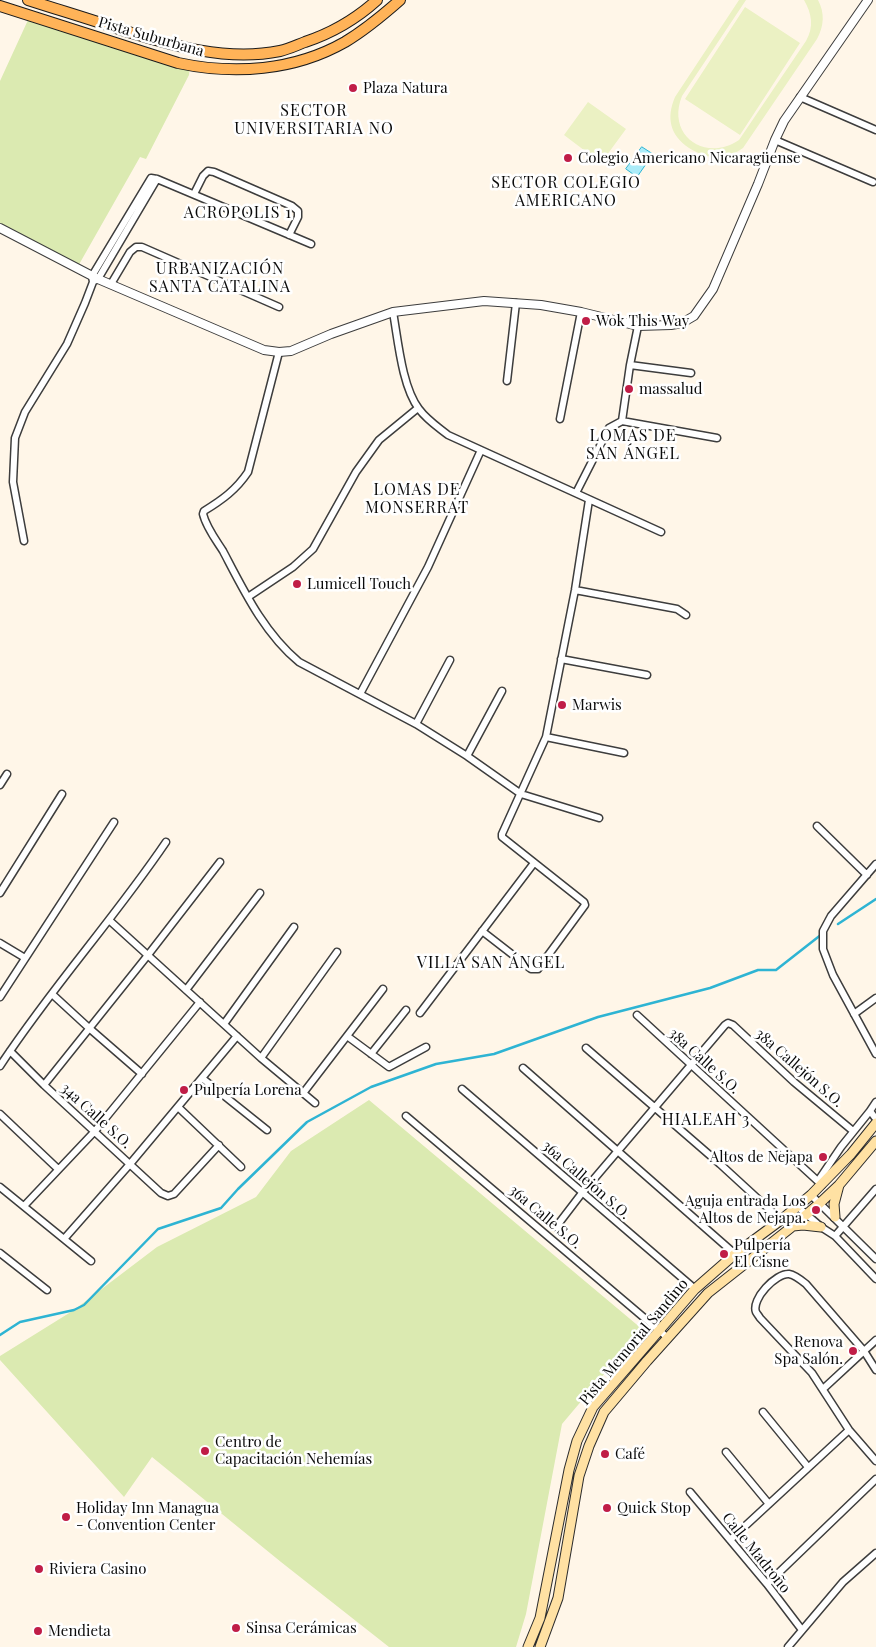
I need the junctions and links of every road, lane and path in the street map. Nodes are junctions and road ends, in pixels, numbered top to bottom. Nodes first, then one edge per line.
1 (28, 0) edge
2 (377, 0) edge
3 (400, 0) edge
4 (868, 0) edge
5 (0, 6) edge
6 (800, 97) junction
7 (876, 130) edge
8 (774, 140) junction
9 (873, 182) dead end
10 (194, 194) junction
11 (0, 228) edge
12 (289, 235) junction
13 (311, 244) dead end
14 (94, 279) junction
15 (111, 284) junction
16 (516, 303) junction
17 (278, 307) dead end
18 (393, 312) junction
19 (581, 312) junction
20 (638, 326) junction
21 (279, 352) junction
22 (630, 364) junction
23 (692, 373) dead end
24 (507, 381) dead end
25 (418, 408) junction
26 (560, 419) dead end
27 (622, 421) junction
28 (717, 438) dead end
29 (481, 450) junction
30 (576, 493) junction
31 (589, 500) junction
32 (661, 532) dead end
33 (24, 541) dead end
34 (575, 590) junction
35 (248, 597) junction
36 (686, 615) dead end
37 (561, 659) junction
38 (450, 660) dead end
39 (647, 675) dead end
40 (502, 691) dead end
41 (360, 694) junction
42 (416, 724) junction
43 (546, 737) junction
44 (624, 753) dead end
45 (467, 756) junction
46 (7, 774) dead end
47 (0, 785) edge
48 (62, 794) dead end
49 (521, 794) junction
50 (599, 818) dead end
51 (114, 822) dead end
52 (817, 826) dead end
53 (166, 842) dead end
54 (220, 862) dead end
55 (534, 863) junction
56 (876, 864) edge
57 (867, 875) junction
58 (0, 893) edge
59 (260, 893) dead end
60 (109, 920) junction
61 (294, 927) dead end
62 (482, 931) junction
63 (0, 943) edge
64 (337, 952) dead end
65 (148, 955) junction
66 (25, 958) junction
67 (383, 989) dead end
68 (186, 990) junction
69 (52, 994) junction
70 (0, 997) edge
71 (876, 998) edge
72 (200, 1002) junction
73 (406, 1010) dead end
74 (420, 1013) dead end
75 (854, 1014) junction
76 (637, 1015) dead end
77 (224, 1024) junction
78 (89, 1028) junction
79 (237, 1036) junction
80 (346, 1036) junction
81 (426, 1047) dead end
82 (586, 1048) dead end
83 (10, 1051) junction
84 (371, 1054) junction
85 (876, 1054) edge
86 (261, 1058) junction
87 (690, 1065) junction
88 (0, 1066) edge
89 (523, 1068) dead end
90 (142, 1074) junction
91 (202, 1078) junction
92 (44, 1085) junction
93 (462, 1089) dead end
94 (304, 1092) junction
95 (315, 1102) dead end
96 (876, 1102) edge
97 (178, 1107) junction
98 (655, 1108) junction
99 (870, 1111) junction
100 (0, 1114) edge
101 (406, 1116) dead end
102 (876, 1119) edge
103 (876, 1124) edge
104 (267, 1130) dead end
105 (95, 1131) junction
106 (853, 1131) junction
107 (876, 1134) edge
108 (876, 1141) edge
109 (218, 1146) junction
110 (617, 1152) junction
111 (865, 1155) junction
112 (130, 1164) junction
113 (241, 1167) dead end
114 (58, 1169) junction
115 (820, 1183) junction
116 (839, 1185) junction
117 (0, 1187) edge
118 (876, 1189) edge
119 (582, 1193) junction
120 (811, 1195) junction
121 (820, 1203) junction
122 (24, 1206) junction
123 (798, 1207) junction
124 (806, 1215) junction
125 (834, 1217) junction
126 (781, 1220) junction
127 (793, 1226) junction
128 (844, 1226) junction
129 (556, 1227) dead end
130 (821, 1227) junction
131 (835, 1236) junction
132 (64, 1239) junction
133 (0, 1253) edge
134 (735, 1254) junction
135 (876, 1259) edge
136 (91, 1261) dead end
137 (876, 1266) edge
138 (871, 1272) junction
139 (876, 1279) edge
140 (695, 1289) junction
141 (48, 1290) dead end
142 (659, 1330) junction
143 (668, 1338) junction
144 (876, 1340) edge
145 (864, 1351) junction
146 (876, 1370) edge
147 (823, 1389) junction
148 (764, 1412) dead end
149 (849, 1430) junction
150 (726, 1452) dead end
151 (876, 1461) edge
152 (808, 1467) junction
153 (876, 1479) edge
154 (690, 1492) dead end
155 (769, 1504) junction
156 (560, 1521) junction
157 (730, 1540) junction
158 (876, 1553) edge
159 (566, 1554) junction
160 (767, 1584) junction
161 (547, 1587) junction
162 (802, 1630) junction
163 (528, 1647) edge
164 (540, 1647) edge
165 (788, 1647) edge

1 - 2 main road, Pista Suburbana
3 - 5 main road, Pista Suburbana
4 - 6 street
6 - 7 street
6 - 8 street
8 - 9 street
8 - 20 street
10 - 12 street
10 - 12 street
10 - 14 street
11 - 14 street
12 - 13 street
14 - 15 street
14 - 33 street
15 - 17 street
15 - 21 street
16 - 18 street
16 - 19 street
16 - 24 street
18 - 21 street
18 - 25 street
19 - 20 street
19 - 26 street
20 - 22 street
21 - 35 street
22 - 23 street
22 - 27 street
25 - 29 street
25 - 35 street
27 - 28 street
27 - 30 street
29 - 30 street
29 - 41 street
30 - 31 street
31 - 32 street
31 - 34 street
34 - 36 street
34 - 37 street
35 - 41 street
37 - 39 street
37 - 43 street
38 - 42 street
40 - 45 street
41 - 42 street
42 - 45 street
43 - 44 street
43 - 49 street
45 - 49 street
46 - 47 street
48 - 58 street
49 - 50 street
49 - 55 street
51 - 66 street
52 - 57 street
53 - 60 street
54 - 65 street
55 - 62 street
55 - 62 street
56 - 57 street
57 - 75 street
59 - 68 street
60 - 65 street
60 - 69 street
61 - 77 street
62 - 74 street
63 - 66 street
64 - 86 street
65 - 68 street
65 - 78 street
66 - 70 street
67 - 80 street
68 - 72 street
69 - 78 street
69 - 83 street
71 - 75 street
72 - 77 street
72 - 90 street
73 - 84 street
75 - 85 street
76 - 87 street, 38a Calle S.O.
77 - 79 street
78 - 90 street
78 - 92 street
79 - 86 street
79 - 91 street
80 - 84 street
80 - 94 street
81 - 84 street
82 - 98 street
83 - 88 street
83 - 92 street, 34a Calle S.O.
86 - 94 street
87 - 98 street
87 - 106 street, 38a Callejón S.O.
87 - 115 street, 38a Calle S.O.
89 - 110 street
90 - 105 street
91 - 97 street
91 - 104 street
92 - 105 street, 34a Calle S.O.
93 - 119 street, 36a Callejón S.O.
94 - 95 street
96 - 99 street
97 - 109 street
97 - 112 street
98 - 110 street
98 - 126 street
99 - 102 street
99 - 106 street
100 - 114 street
101 - 142 street, 36a Calle S.O.
103 - 115 main road, Pista Memorial Sandino
105 - 112 street, 34a Calle S.O.
105 - 114 street
106 - 115 street
107 - 111 main road
108 - 111 main road, Pista Memorial Sandino
109 - 112 street, 34a Calle S.O.
109 - 113 street
110 - 119 street
110 - 134 street
111 - 116 main road, Pista Memorial Sandino
112 - 132 street
114 - 122 street
115 - 120 main road, Pista Memorial Sandino
116 - 121 main road, Pista Memorial Sandino
116 - 125 main road
117 - 122 street
118 - 128 street
119 - 129 street
119 - 140 street, 36a Callejón S.O.
120 - 121 street
120 - 123 main road, Pista Memorial Sandino
121 - 124 main road, Pista Memorial Sandino
121 - 125 street
122 - 132 street
123 - 124 street
123 - 126 main road, Pista Memorial Sandino
124 - 127 main road, Pista Memorial Sandino
124 - 130 street
125 - 128 street
126 - 134 main road, Pista Memorial Sandino
127 - 130 main road
127 - 143 main road, Pista Memorial Sandino
128 - 131 street
128 - 135 street
130 - 131 street
131 - 138 street
132 - 136 street
133 - 141 street
134 - 140 main road, Pista Memorial Sandino
137 - 138 street
138 - 139 street
140 - 142 main road, Pista Memorial Sandino
142 - 143 street, 36a Calle S.O.
142 - 156 main road, Pista Memorial Sandino
143 - 159 main road, Pista Memorial Sandino
144 - 145 street
145 - 146 street
145 - 147 street
145 - 147 street
147 - 149 street
148 - 152 street
149 - 151 street
149 - 152 street
150 - 155 street
152 - 155 street
153 - 160 street
154 - 157 street, Calle Madroño
155 - 157 street
156 - 159 main road
156 - 161 main road, Pista Memorial Sandino
157 - 160 street, Calle Madroño
158 - 162 street
159 - 161 main road
159 - 164 main road, Pista Memorial Sandino
160 - 162 street, Calle Madroño
161 - 163 main road, Pista Memorial Sandino
162 - 165 street

